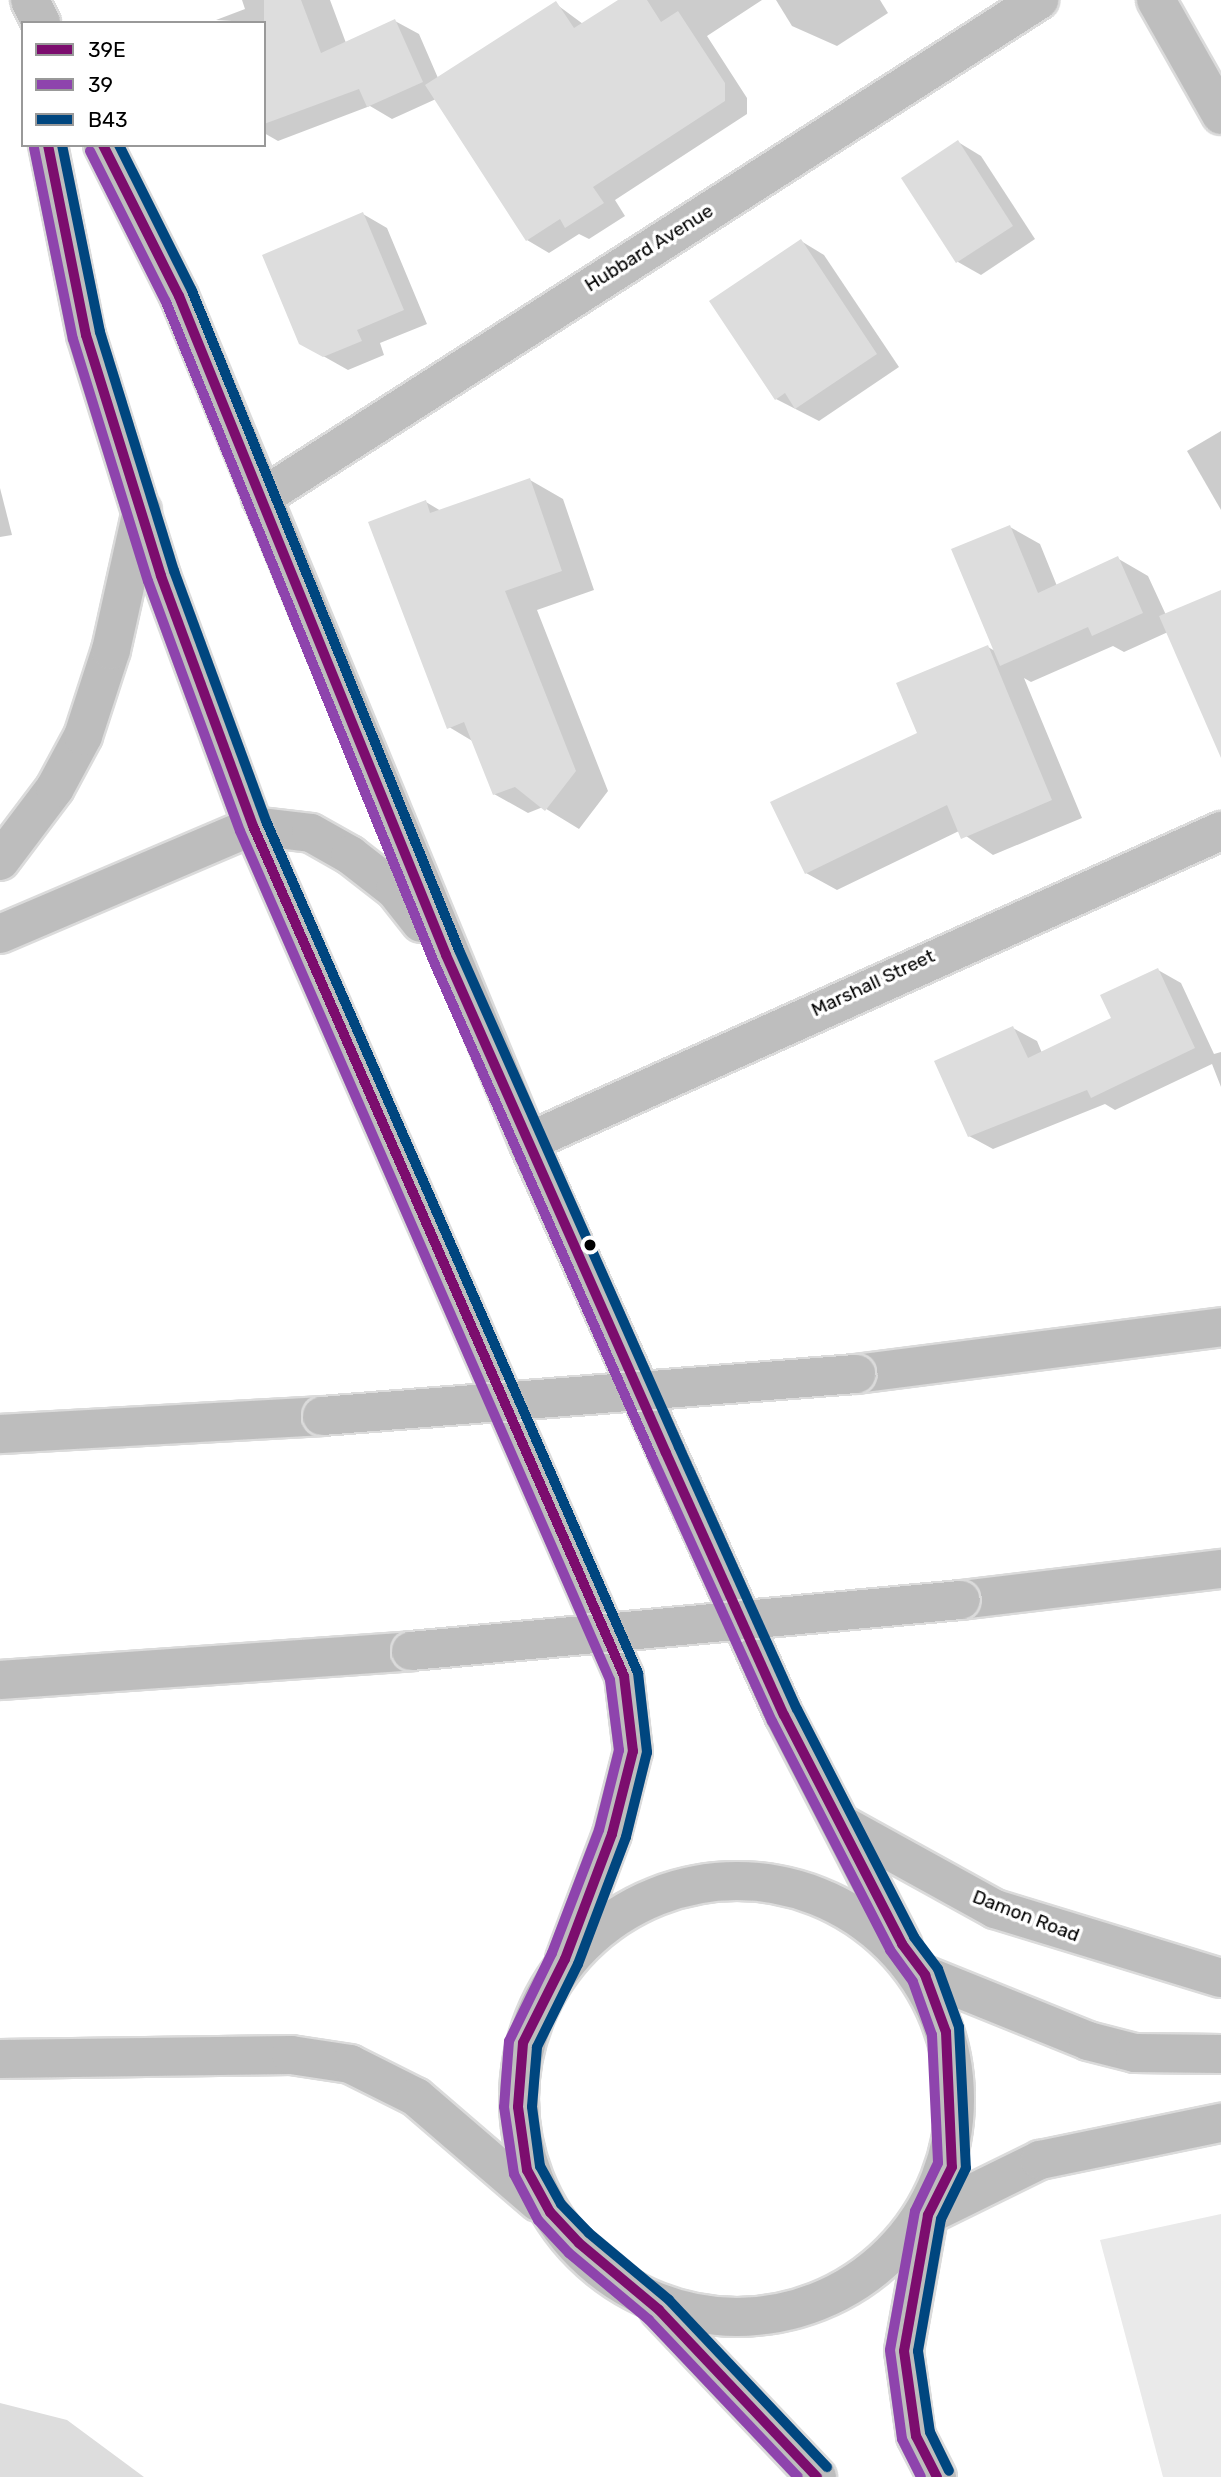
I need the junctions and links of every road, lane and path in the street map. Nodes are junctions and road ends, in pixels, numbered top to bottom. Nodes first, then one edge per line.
1 (18, 0) edge
2 (30, 0) edge
3 (1039, 0) edge
4 (1156, 0) edge
5 (23, 21) edge
6 (40, 21) edge
7 (1221, 115) edge
8 (47, 147) edge
9 (104, 147) edge
10 (261, 498) junction
11 (143, 508) junction
12 (253, 826) junction
13 (1221, 831) edge
14 (0, 861) edge
15 (0, 934) edge
16 (446, 956) junction
17 (528, 1142) junction
18 (1221, 1327) edge
19 (0, 1434) edge
20 (1221, 1569) edge
21 (0, 1680) edge
22 (843, 1825) junction
23 (902, 1944) junction
24 (565, 1959) junction
25 (925, 1975) junction
26 (1221, 1978) edge
27 (1221, 2054) edge
28 (0, 2059) edge
29 (1221, 2123) edge
30 (550, 2212) junction
31 (928, 2215) junction
32 (659, 2310) junction
33 (817, 2477) edge
34 (937, 2477) edge

1 - 5 main road
2 - 6 main road
3 - 10 street, Hubbard Avenue
4 - 7 street
8 - 11 main road
9 - 10 main road
10 - 16 main road
11 - 12 main road
11 - 14 main road
12 - 15 main road
12 - 16 main road
12 - 24 main road
13 - 17 street, Marshall Street
16 - 17 main road
17 - 22 main road
18 - 19 main road, bridge
20 - 21 main road, bridge
22 - 23 main road
22 - 26 main road, Damon Road
23 - 24 main road
23 - 25 main road
24 - 30 main road
25 - 27 main road
25 - 31 main road
28 - 30 main road
29 - 31 main road
30 - 32 main road
31 - 32 main road
31 - 34 main road
32 - 33 main road

